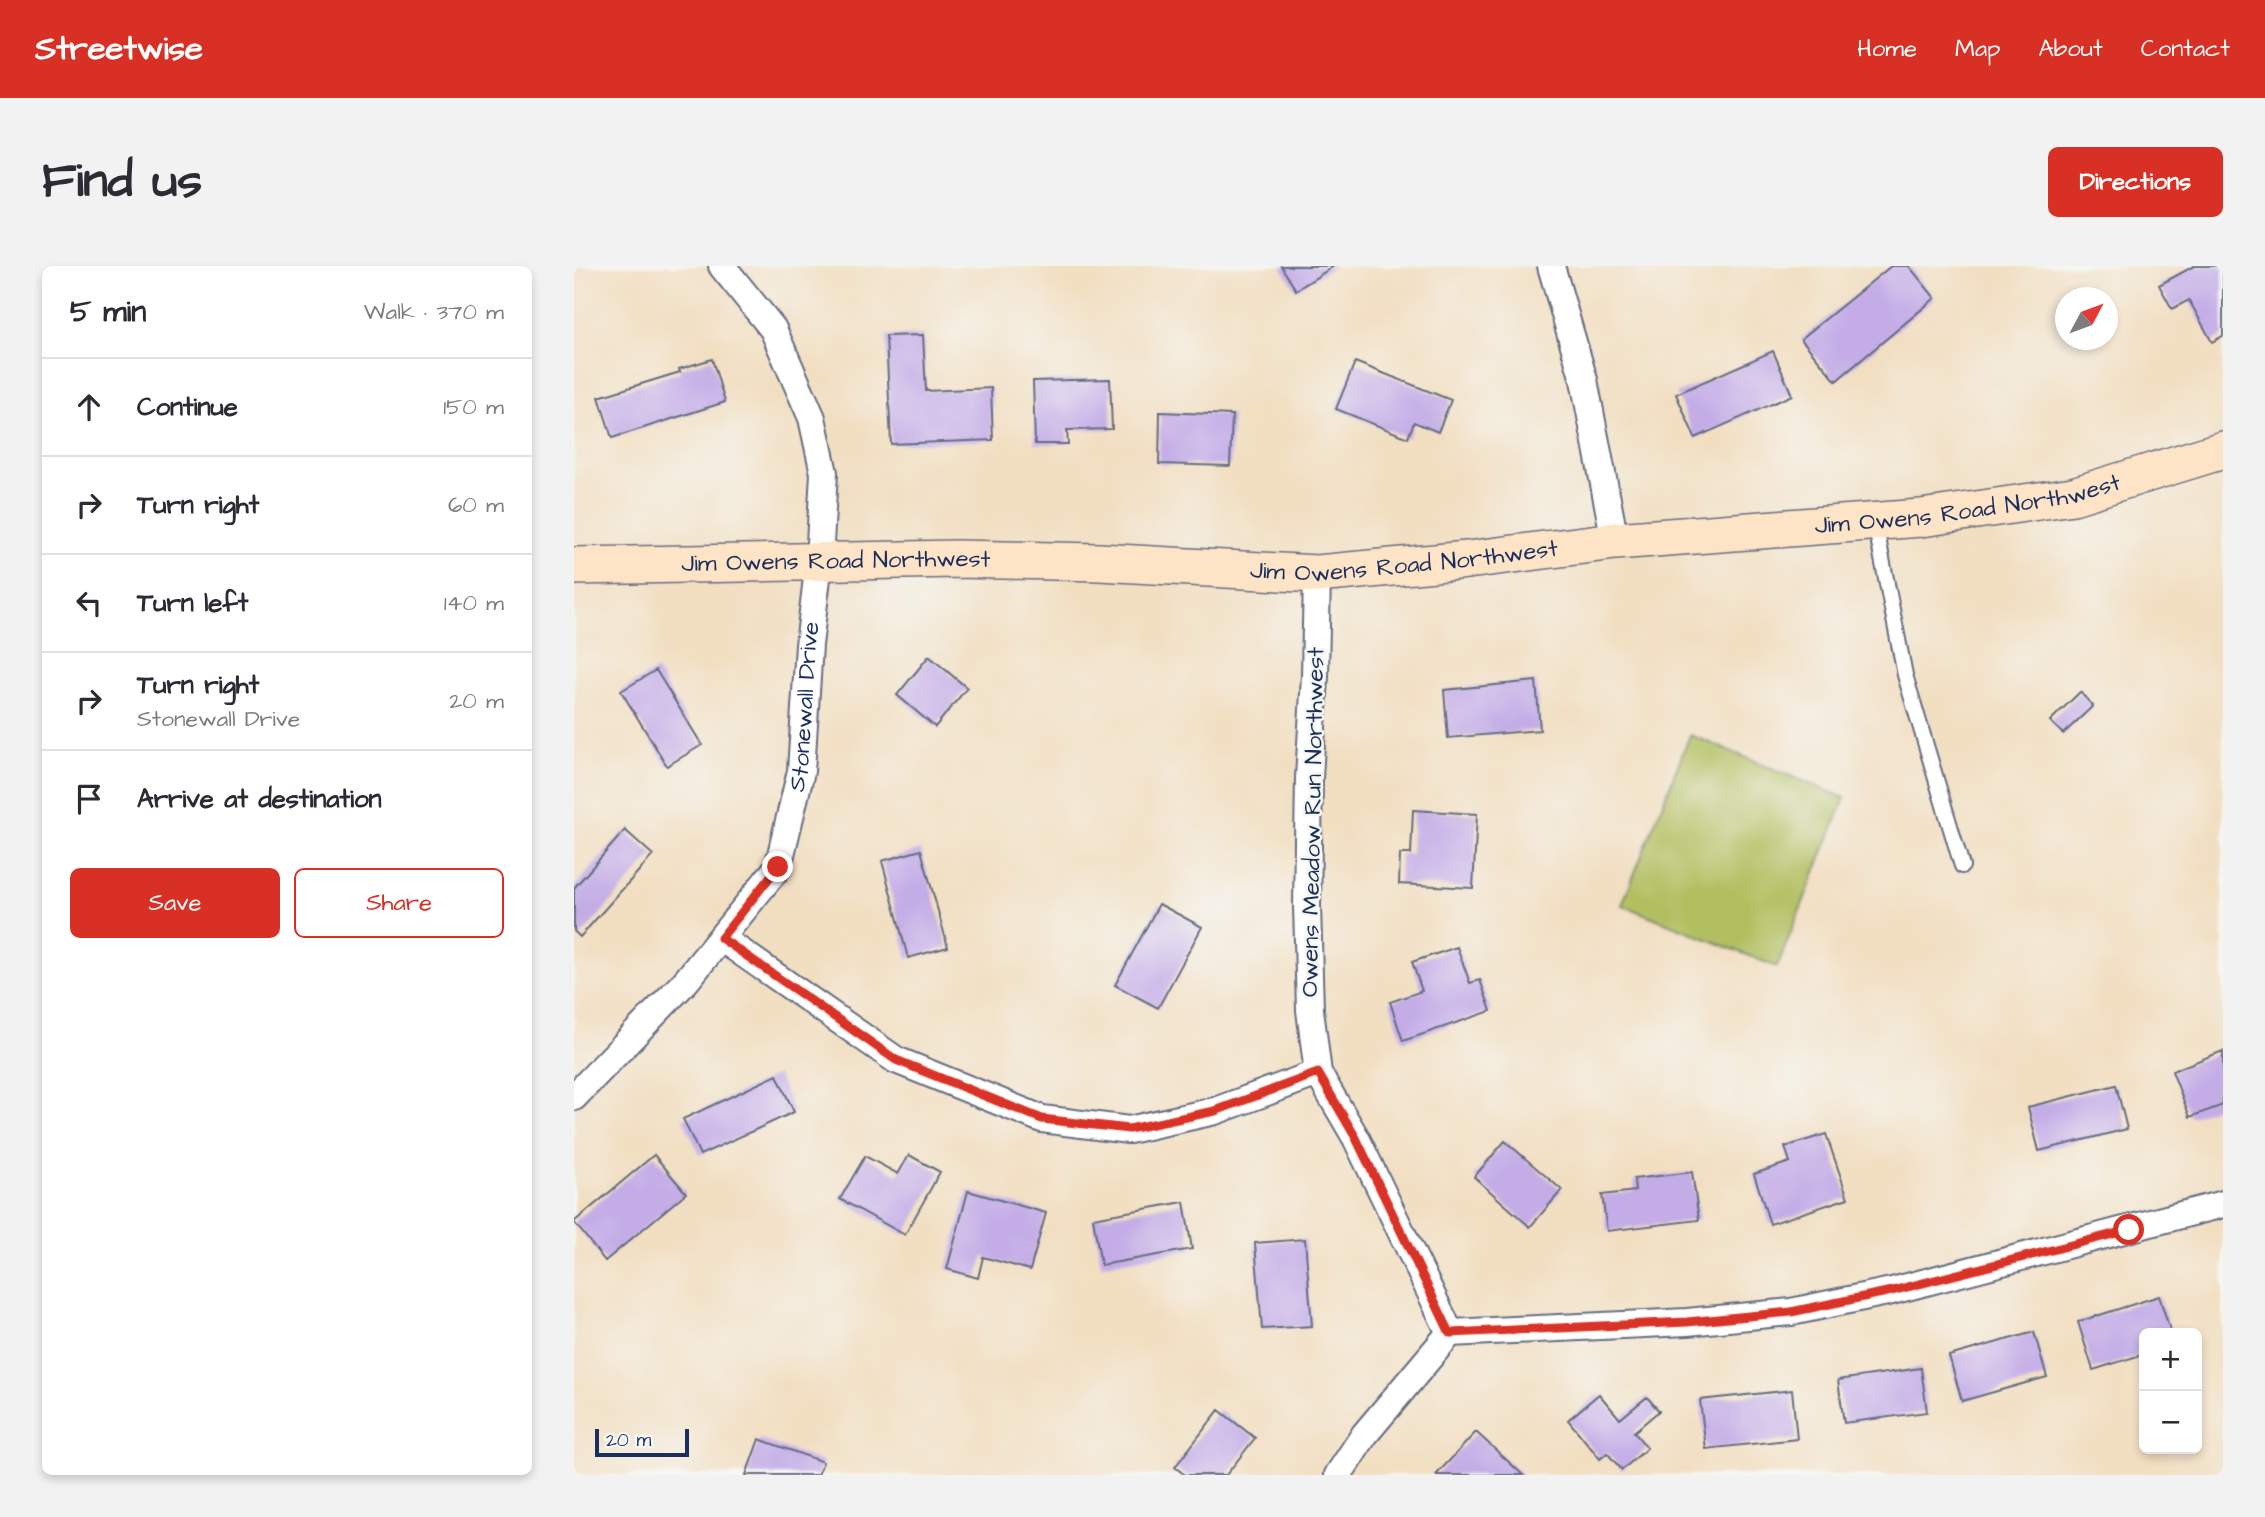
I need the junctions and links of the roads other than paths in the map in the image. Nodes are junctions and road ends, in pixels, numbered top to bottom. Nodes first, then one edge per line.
1 (722, 266) edge
2 (1551, 266) edge
3 (2219, 457) edge
4 (1875, 522) junction
5 (1615, 541) junction
6 (819, 561) junction
7 (574, 565) edge
8 (1317, 574) junction
9 (1962, 866) dead end
10 (721, 938) junction
11 (1318, 1073) junction
12 (574, 1097) edge
13 (2223, 1204) edge
14 (1450, 1333) junction
15 (1338, 1475) edge

1 - 6 street, Stonewall Drive
2 - 5 street
3 - 4 street, Jim Owens Road Northwest
4 - 5 street, Jim Owens Road Northwest
4 - 9 lane
5 - 8 street, Jim Owens Road Northwest
6 - 7 street, Jim Owens Road Northwest
6 - 8 street, Jim Owens Road Northwest
6 - 10 street, Stonewall Drive
8 - 11 street, Owens Meadow Run Northwest
10 - 11 street
10 - 12 street, Stonewall Drive
11 - 14 street, Owens Meadow Run Northwest
13 - 14 street
14 - 15 street

